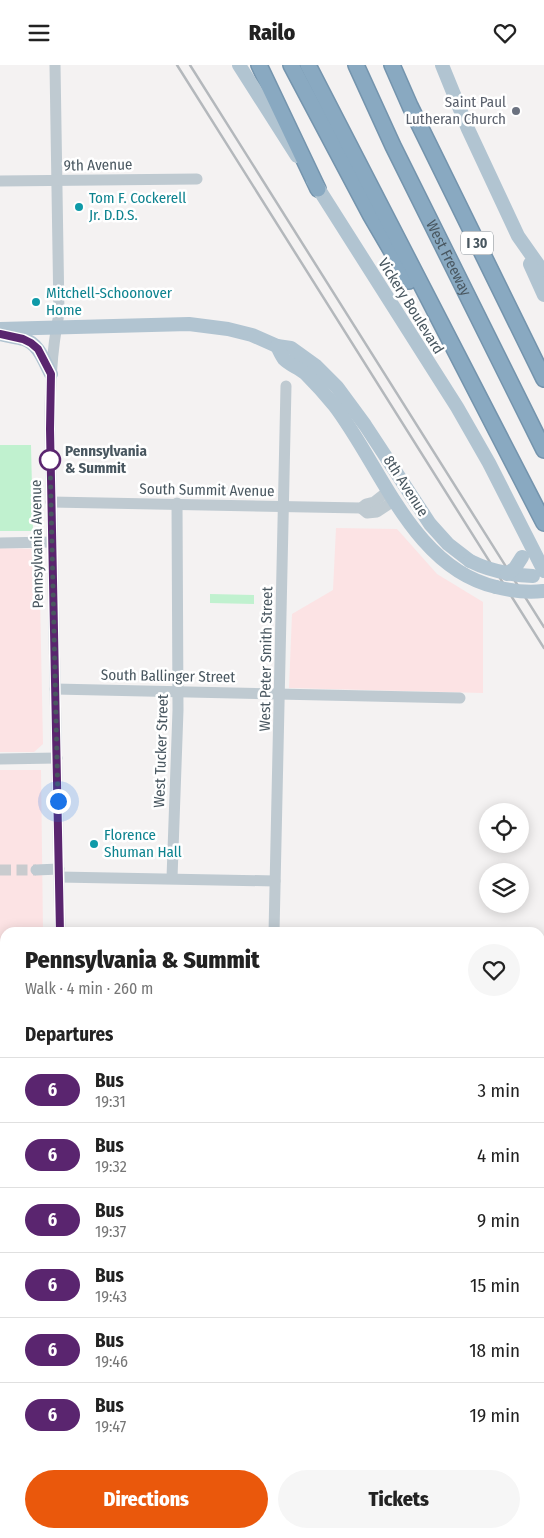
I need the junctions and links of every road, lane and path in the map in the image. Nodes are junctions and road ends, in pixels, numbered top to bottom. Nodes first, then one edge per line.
1 (55, 65) edge
2 (239, 65) edge
3 (259, 65) edge
4 (291, 65) edge
5 (308, 65) edge
6 (356, 65) edge
7 (392, 65) edge
8 (442, 65) edge
9 (197, 179) dead end
10 (0, 181) edge
11 (57, 181) junction
12 (318, 189) junction
13 (518, 236) junction
14 (544, 273) edge
15 (544, 295) edge
16 (56, 327) junction
17 (0, 329) edge
18 (0, 334) edge
19 (276, 345) junction
20 (51, 374) junction
21 (544, 379) edge
22 (286, 386) dead end
23 (506, 449) junction
24 (544, 449) edge
25 (392, 495) junction
26 (52, 502) junction
27 (177, 503) junction
28 (284, 505) junction
29 (544, 523) edge
30 (522, 528) junction
31 (52, 542) junction
32 (0, 543) edge
33 (507, 574) junction
34 (540, 574) edge
35 (543, 591) edge
36 (55, 689) junction
37 (178, 691) junction
38 (280, 694) junction
39 (460, 698) dead end
40 (57, 758) junction
41 (0, 759) edge
42 (36, 870) tunnel mouth
43 (59, 873) junction
44 (172, 879) junction
45 (275, 881) junction
46 (60, 927) edge
47 (274, 927) edge

1 - 11 street, Pennsylvania Avenue
2 - 12 main road, Vickery Boulevard
3 - 12 highway
4 - 23 highway
5 - 23 highway
6 - 24 highway, West Freeway / I 30
7 - 21 highway, I 30
8 - 13 main road
9 - 11 street, 9th Avenue
10 - 11 street, 9th Avenue
11 - 16 street, Pennsylvania Avenue
12 - 30 main road, Vickery Boulevard
13 - 14 main road
13 - 15 main road
16 - 17 main road, 8th Avenue
16 - 19 main road, 8th Avenue
16 - 20 street, Pennsylvania Avenue
18 - 20 main road
19 - 25 main road, 8th Avenue
19 - 33 main road, 8th Avenue, bridge
20 - 26 street, Pennsylvania Avenue
22 - 28 street, West Peter Smith Street
23 - 29 highway
25 - 28 street, South Summit Avenue
25 - 35 main road, 8th Avenue, bridge
26 - 27 street, South Summit Avenue
26 - 31 street, Pennsylvania Avenue
27 - 28 street, South Summit Avenue
27 - 37 street, West Tucker Street
28 - 38 street, West Peter Smith Street
30 - 33 main road, bridge
30 - 34 main road, Vickery Boulevard
31 - 32 street
31 - 36 street, Pennsylvania Avenue
33 - 34 main road, 8th Avenue, bridge
36 - 37 street, South Ballinger Street
36 - 40 street, Pennsylvania Avenue
37 - 38 street, South Ballinger Street
37 - 44 street, West Tucker Street
38 - 39 street, South Ballinger Street
38 - 45 street, West Peter Smith Street
40 - 41 street
40 - 43 street, Pennsylvania Avenue
42 - 43 street
43 - 44 street
43 - 46 street, Pennsylvania Avenue
44 - 45 street
45 - 47 street, West Peter Smith Street

